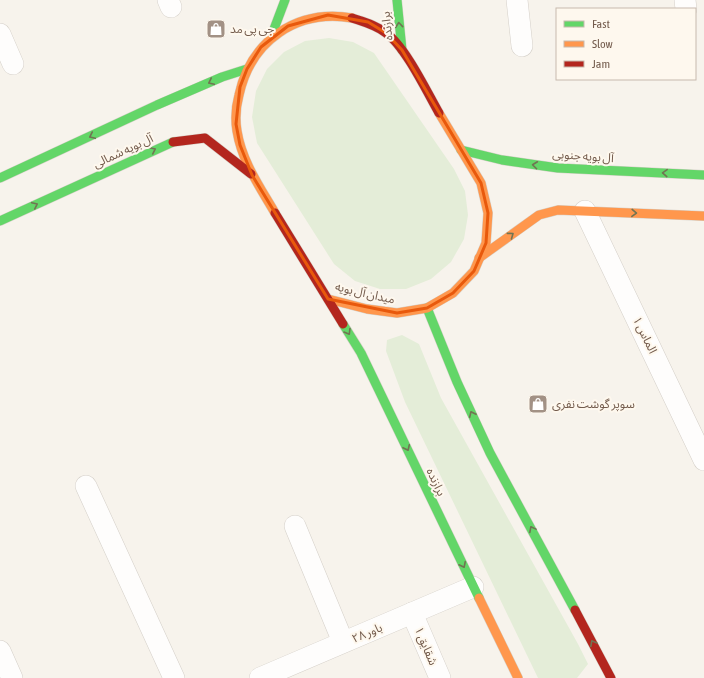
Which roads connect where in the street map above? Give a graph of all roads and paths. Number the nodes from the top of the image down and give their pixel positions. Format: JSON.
{"nodes":[{"id":1,"x":285,"y":0,"type":"edge"},
{"id":2,"x":397,"y":0,"type":"edge"},
{"id":3,"x":517,"y":0,"type":"edge"},
{"id":4,"x":0,"y":34,"type":"edge"},
{"id":5,"x":271,"y":37,"type":"junction"},
{"id":6,"x":522,"y":46,"type":"dead end"},
{"id":7,"x":402,"y":50,"type":"junction"},
{"id":8,"x":13,"y":64,"type":"dead end"},
{"id":9,"x":247,"y":69,"type":"junction"},
{"id":10,"x":462,"y":150,"type":"junction"},
{"id":11,"x":252,"y":175,"type":"junction"},
{"id":12,"x":704,"y":175,"type":"edge"},
{"id":13,"x":0,"y":178,"type":"edge"},
{"id":14,"x":585,"y":211,"type":"junction"},
{"id":15,"x":704,"y":216,"type":"edge"},
{"id":16,"x":0,"y":221,"type":"edge"},
{"id":17,"x":479,"y":258,"type":"junction"},
{"id":18,"x":328,"y":299,"type":"junction"},
{"id":19,"x":427,"y":308,"type":"junction"},
{"id":20,"x":704,"y":460,"type":"edge"},
{"id":21,"x":86,"y":486,"type":"dead end"},
{"id":22,"x":295,"y":526,"type":"dead end"},
{"id":23,"x":474,"y":587,"type":"junction"},
{"id":24,"x":412,"y":613,"type":"junction"},
{"id":25,"x":343,"y":642,"type":"junction"},
{"id":26,"x":0,"y":651,"type":"edge"},
{"id":27,"x":12,"y":678,"type":"edge"},
{"id":28,"x":174,"y":678,"type":"edge"},
{"id":29,"x":260,"y":678,"type":"edge"},
{"id":30,"x":440,"y":678,"type":"edge"},
{"id":31,"x":518,"y":678,"type":"edge"},
{"id":32,"x":611,"y":678,"type":"edge"}],
"edges":[{"from":1,"to":5,"type":"main road"},
{"from":7,"to":2,"type":"main road","name":"برازنده","one_way":true},
{"from":3,"to":6,"type":"street"},
{"from":4,"to":8,"type":"street"},
{"from":5,"to":7,"type":"main road","name":"میدان آل بویه"},
{"from":5,"to":9,"type":"main road","name":"میدان آل بویه"},
{"from":7,"to":10,"type":"main road","name":"میدان آل بویه"},
{"from":9,"to":11,"type":"main road","name":"میدان آل بویه"},
{"from":9,"to":13,"type":"main road","one_way":true},
{"from":12,"to":10,"type":"main road","name":"آل بویه جنوبی","one_way":true},
{"from":10,"to":17,"type":"main road","name":"میدان آل بویه"},
{"from":16,"to":11,"type":"main road","name":"آل بویه شمالی","one_way":true},
{"from":11,"to":18,"type":"main road","name":"میدان آل بویه"},
{"from":14,"to":15,"type":"main road","one_way":true},
{"from":17,"to":14,"type":"main road","one_way":true},
{"from":14,"to":20,"type":"street","name":"الماس ۱"},
{"from":17,"to":19,"type":"main road","name":"میدان آل بویه"},
{"from":18,"to":19,"type":"main road","name":"میدان آل بویه"},
{"from":18,"to":23,"type":"main road","name":"برازنده","one_way":true},
{"from":32,"to":19,"type":"main road","one_way":true},
{"from":21,"to":28,"type":"street"},
{"from":22,"to":25,"type":"street"},
{"from":23,"to":24,"type":"street","name":"باور ۲۸"},
{"from":23,"to":31,"type":"main road","name":"برازنده"},
{"from":24,"to":25,"type":"street","name":"باور ۲۸"},
{"from":24,"to":30,"type":"street","name":"شقایق ۱"},
{"from":25,"to":29,"type":"street","name":"باور ۲۸"},
{"from":26,"to":27,"type":"street"}]}
